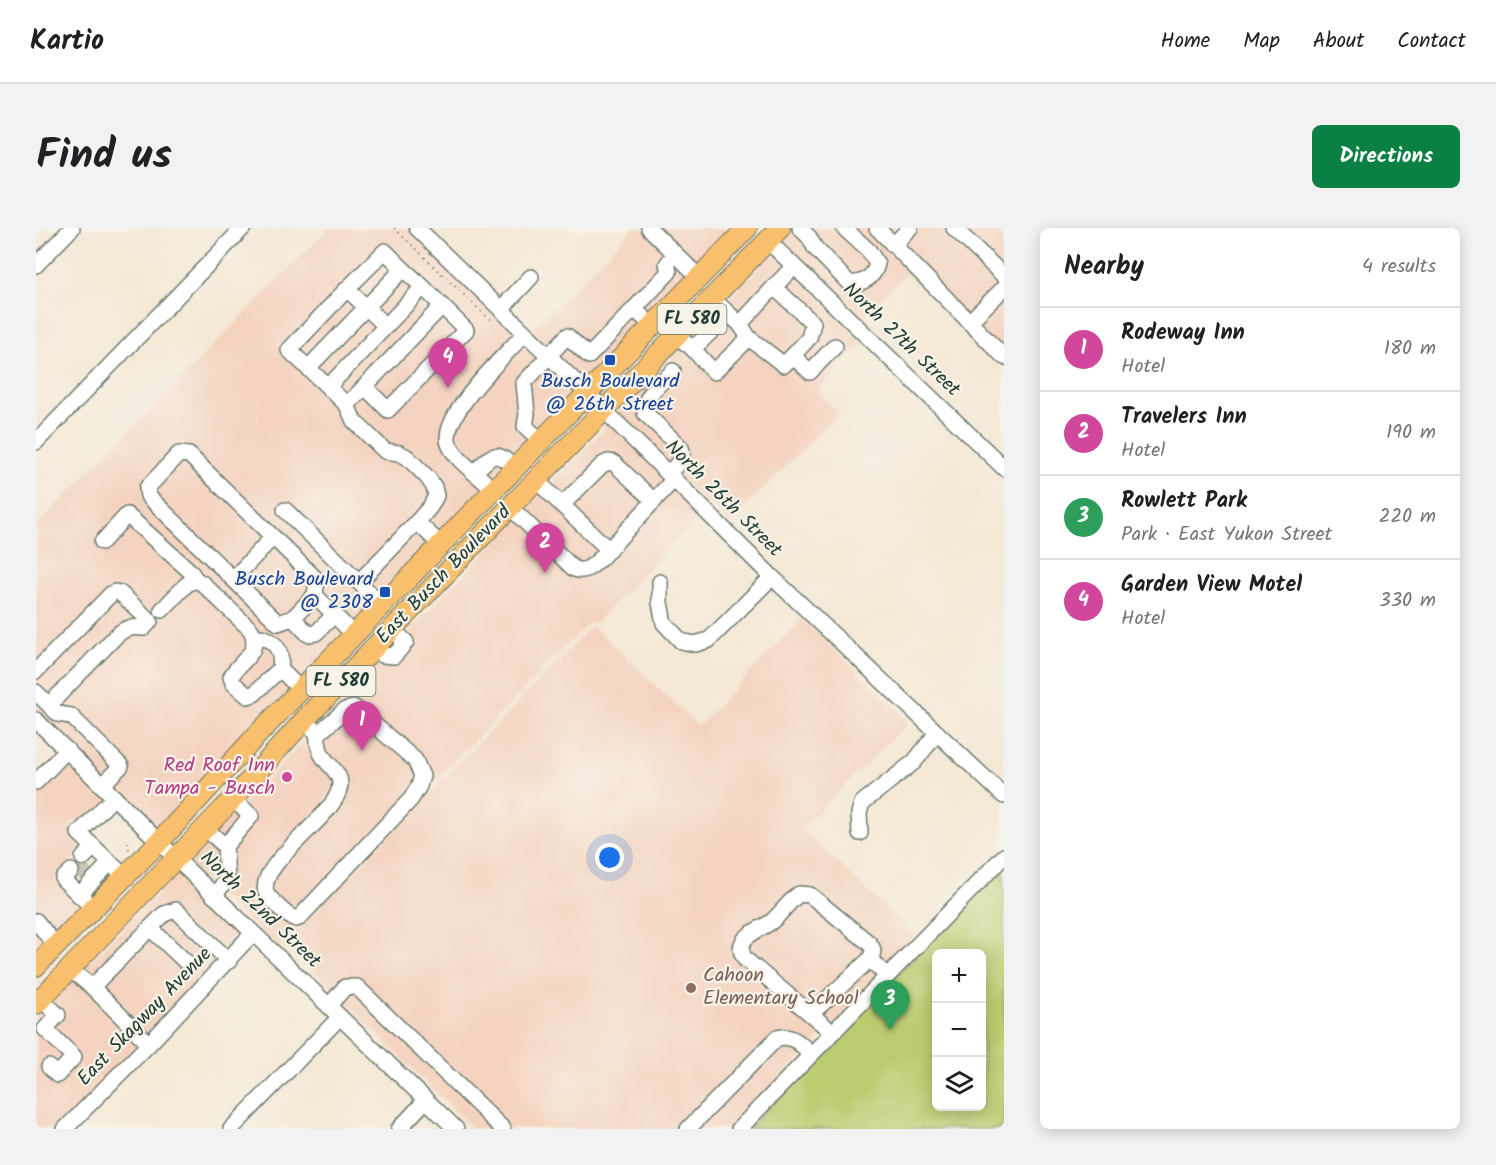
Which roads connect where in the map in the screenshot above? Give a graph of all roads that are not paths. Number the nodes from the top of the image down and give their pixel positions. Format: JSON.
{"nodes":[{"id":1,"x":72,"y":228,"type":"edge"},
{"id":2,"x":243,"y":228,"type":"edge"},
{"id":3,"x":417,"y":228,"type":"edge"},
{"id":4,"x":649,"y":228,"type":"edge"},
{"id":5,"x":747,"y":228,"type":"edge"},
{"id":6,"x":800,"y":228,"type":"edge"},
{"id":7,"x":844,"y":228,"type":"edge"},
{"id":8,"x":877,"y":228,"type":"edge"},
{"id":9,"x":910,"y":228,"type":"edge"},
{"id":10,"x":954,"y":228,"type":"edge"},
{"id":11,"x":771,"y":232,"type":"edge"},
{"id":12,"x":893,"y":245,"type":"junction"},
{"id":13,"x":675,"y":254,"type":"junction"},
{"id":14,"x":36,"y":265,"type":"edge"},
{"id":15,"x":794,"y":266,"type":"junction"},
{"id":16,"x":403,"y":269,"type":"junction"},
{"id":17,"x":1004,"y":276,"type":"edge"},
{"id":18,"x":531,"y":277,"type":"dead end"},
{"id":19,"x":700,"y":278,"type":"junction"},
{"id":20,"x":845,"y":278,"type":"junction"},
{"id":21,"x":660,"y":282,"type":"junction"},
{"id":22,"x":423,"y":287,"type":"junction"},
{"id":23,"x":774,"y":287,"type":"junction"},
{"id":24,"x":1004,"y":288,"type":"edge"},
{"id":25,"x":347,"y":290,"type":"junction"},
{"id":26,"x":826,"y":297,"type":"junction"},
{"id":27,"x":712,"y":298,"type":"junction"},
{"id":28,"x":679,"y":299,"type":"junction"},
{"id":29,"x":442,"y":306,"type":"junction"},
{"id":30,"x":366,"y":308,"type":"junction"},
{"id":31,"x":634,"y":309,"type":"junction"},
{"id":32,"x":499,"y":314,"type":"junction"},
{"id":33,"x":734,"y":319,"type":"junction"},
{"id":34,"x":969,"y":322,"type":"junction"},
{"id":35,"x":386,"y":326,"type":"junction"},
{"id":36,"x":653,"y":326,"type":"junction"},
{"id":37,"x":525,"y":333,"type":"junction"},
{"id":38,"x":611,"y":333,"type":"junction"},
{"id":39,"x":749,"y":339,"type":"junction"},
{"id":40,"x":684,"y":341,"type":"junction"},
{"id":41,"x":835,"y":346,"type":"dead end"},
{"id":42,"x":629,"y":350,"type":"junction"},
{"id":43,"x":548,"y":355,"type":"junction"},
{"id":44,"x":793,"y":356,"type":"junction"},
{"id":45,"x":1004,"y":357,"type":"edge"},
{"id":46,"x":649,"y":364,"type":"junction"},
{"id":47,"x":308,"y":368,"type":"junction"},
{"id":48,"x":328,"y":387,"type":"junction"},
{"id":49,"x":364,"y":387,"type":"junction"},
{"id":50,"x":587,"y":393,"type":"junction"},
{"id":51,"x":347,"y":405,"type":"junction"},
{"id":52,"x":604,"y":410,"type":"junction"},
{"id":53,"x":541,"y":441,"type":"junction"},
{"id":54,"x":36,"y":442,"type":"edge"},
{"id":55,"x":515,"y":468,"type":"junction"},
{"id":56,"x":1004,"y":468,"type":"edge"},
{"id":57,"x":475,"y":472,"type":"junction"},
{"id":58,"x":671,"y":476,"type":"junction"},
{"id":59,"x":536,"y":480,"type":"junction"},
{"id":60,"x":494,"y":490,"type":"junction"},
{"id":61,"x":654,"y":501,"type":"junction"},
{"id":62,"x":562,"y":505,"type":"junction"},
{"id":63,"x":510,"y":507,"type":"junction"},
{"id":64,"x":285,"y":510,"type":"dead end"},
{"id":65,"x":417,"y":522,"type":"junction"},
{"id":66,"x":273,"y":537,"type":"junction"},
{"id":67,"x":102,"y":542,"type":"dead end"},
{"id":68,"x":438,"y":548,"type":"junction"},
{"id":69,"x":609,"y":550,"type":"junction"},
{"id":70,"x":772,"y":577,"type":"junction"},
{"id":71,"x":233,"y":579,"type":"junction"},
{"id":72,"x":196,"y":580,"type":"junction"},
{"id":73,"x":359,"y":582,"type":"junction"},
{"id":74,"x":660,"y":582,"type":"dead end"},
{"id":75,"x":315,"y":595,"type":"junction"},
{"id":76,"x":382,"y":606,"type":"junction"},
{"id":77,"x":162,"y":610,"type":"dead end"},
{"id":78,"x":334,"y":615,"type":"junction"},
{"id":79,"x":292,"y":618,"type":"junction"},
{"id":80,"x":354,"y":635,"type":"junction"},
{"id":81,"x":254,"y":636,"type":"junction"},
{"id":82,"x":359,"y":663,"type":"junction"},
{"id":83,"x":280,"y":669,"type":"junction"},
{"id":84,"x":36,"y":670,"type":"edge"},
{"id":85,"x":301,"y":690,"type":"junction"},
{"id":86,"x":36,"y":692,"type":"edge"},
{"id":87,"x":49,"y":705,"type":"junction"},
{"id":88,"x":36,"y":720,"type":"edge"},
{"id":89,"x":310,"y":726,"type":"junction"},
{"id":90,"x":937,"y":733,"type":"junction"},
{"id":91,"x":67,"y":750,"type":"junction"},
{"id":92,"x":36,"y":782,"type":"edge"},
{"id":93,"x":102,"y":785,"type":"junction"},
{"id":94,"x":1004,"y":796,"type":"edge"},
{"id":95,"x":114,"y":797,"type":"junction"},
{"id":96,"x":233,"y":799,"type":"junction"},
{"id":97,"x":205,"y":828,"type":"junction"},
{"id":98,"x":860,"y":833,"type":"dead end"},
{"id":99,"x":159,"y":842,"type":"junction"},
{"id":100,"x":225,"y":846,"type":"junction"},
{"id":101,"x":1004,"y":856,"type":"edge"},
{"id":102,"x":96,"y":857,"type":"junction"},
{"id":103,"x":175,"y":858,"type":"junction"},
{"id":104,"x":125,"y":877,"type":"junction"},
{"id":105,"x":214,"y":896,"type":"junction"},
{"id":106,"x":94,"y":909,"type":"junction"},
{"id":107,"x":150,"y":928,"type":"junction"},
{"id":108,"x":39,"y":930,"type":"edge"},
{"id":109,"x":253,"y":933,"type":"junction"},
{"id":110,"x":57,"y":947,"type":"junction"},
{"id":111,"x":870,"y":959,"type":"junction"},
{"id":112,"x":229,"y":961,"type":"junction"},
{"id":113,"x":187,"y":963,"type":"dead end"},
{"id":114,"x":36,"y":966,"type":"edge"},
{"id":115,"x":70,"y":969,"type":"junction"},
{"id":116,"x":888,"y":976,"type":"junction"},
{"id":117,"x":92,"y":987,"type":"junction"},
{"id":118,"x":38,"y":1001,"type":"edge"},
{"id":119,"x":334,"y":1011,"type":"junction"},
{"id":120,"x":812,"y":1013,"type":"junction"},
{"id":121,"x":832,"y":1032,"type":"junction"},
{"id":122,"x":149,"y":1044,"type":"junction"},
{"id":123,"x":811,"y":1054,"type":"junction"},
{"id":124,"x":49,"y":1067,"type":"dead end"},
{"id":125,"x":426,"y":1100,"type":"junction"},
{"id":126,"x":65,"y":1129,"type":"edge"},
{"id":127,"x":231,"y":1129,"type":"edge"},
{"id":128,"x":399,"y":1129,"type":"edge"},
{"id":129,"x":456,"y":1129,"type":"edge"},
{"id":130,"x":503,"y":1129,"type":"edge"},
{"id":131,"x":688,"y":1129,"type":"edge"},
{"id":132,"x":739,"y":1129,"type":"edge"}],
"edges":[{"from":1,"to":14,"type":"street"},
{"from":2,"to":54,"type":"street"},
{"from":3,"to":32,"type":"street","name":"North 26th Street"},
{"from":4,"to":13,"type":"street"},
{"from":5,"to":19,"type":"main road","name":"East Busch Boulevard","number":"FL 580"},
{"from":6,"to":20,"type":"street"},
{"from":7,"to":20,"type":"street"},
{"from":8,"to":12,"type":"street"},
{"from":9,"to":12,"type":"street"},
{"from":10,"to":17,"type":"street"},
{"from":11,"to":15,"type":"street","name":"North 27th Street"},
{"from":11,"to":27,"type":"main road","name":"East Busch Boulevard","number":"FL 580"},
{"from":12,"to":34,"type":"street"},
{"from":13,"to":19,"type":"street"},
{"from":13,"to":21,"type":"street"},
{"from":15,"to":23,"type":"street"},
{"from":15,"to":26,"type":"street","name":"North 27th Street"},
{"from":16,"to":22,"type":"street"},
{"from":16,"to":25,"type":"street"},
{"from":16,"to":30,"type":"street"},
{"from":18,"to":32,"type":"street"},
{"from":19,"to":28,"type":"main road","name":"East Busch Boulevard","number":"FL 580"},
{"from":20,"to":26,"type":"street"},
{"from":21,"to":28,"type":"street"},
{"from":21,"to":31,"type":"street"},
{"from":22,"to":29,"type":"street"},
{"from":22,"to":35,"type":"street"},
{"from":23,"to":33,"type":"street"},
{"from":23,"to":44,"type":"street"},
{"from":24,"to":34,"type":"street"},
{"from":25,"to":30,"type":"street"},
{"from":25,"to":47,"type":"street"},
{"from":26,"to":56,"type":"street","name":"North 27th Street"},
{"from":27,"to":33,"type":"street"},
{"from":27,"to":40,"type":"main road","name":"East Busch Boulevard","number":"FL 580"},
{"from":28,"to":36,"type":"main road","name":"East Busch Boulevard","number":"FL 580"},
{"from":29,"to":49,"type":"street"},
{"from":29,"to":49,"type":"street"},
{"from":30,"to":35,"type":"street"},
{"from":30,"to":47,"type":"street"},
{"from":31,"to":36,"type":"street"},
{"from":31,"to":38,"type":"street"},
{"from":32,"to":37,"type":"street","name":"North 26th Street"},
{"from":33,"to":39,"type":"street"},
{"from":33,"to":40,"type":"street"},
{"from":34,"to":45,"type":"street"},
{"from":35,"to":48,"type":"street"},
{"from":36,"to":42,"type":"main road","name":"East Busch Boulevard","number":"FL 580"},
{"from":37,"to":43,"type":"street","name":"North 26th Street"},
{"from":37,"to":57,"type":"street"},
{"from":38,"to":42,"type":"street"},
{"from":38,"to":43,"type":"street"},
{"from":39,"to":40,"type":"street"},
{"from":39,"to":44,"type":"street"},
{"from":40,"to":46,"type":"main road","name":"East Busch Boulevard","number":"FL 580"},
{"from":41,"to":44,"type":"street"},
{"from":42,"to":50,"type":"main road","name":"East Busch Boulevard","number":"FL 580"},
{"from":43,"to":50,"type":"street","name":"North 26th Street"},
{"from":43,"to":53,"type":"street"},
{"from":46,"to":52,"type":"main road","name":"East Busch Boulevard","number":"FL 580"},
{"from":46,"to":58,"type":"street"},
{"from":47,"to":48,"type":"street"},
{"from":48,"to":51,"type":"street"},
{"from":49,"to":51,"type":"street"},
{"from":50,"to":52,"type":"street","name":"North 26th Street"},
{"from":50,"to":53,"type":"main road","name":"East Busch Boulevard","number":"FL 580"},
{"from":51,"to":65,"type":"street"},
{"from":52,"to":58,"type":"street","name":"North 26th Street"},
{"from":52,"to":59,"type":"main road","name":"East Busch Boulevard","number":"FL 580"},
{"from":53,"to":55,"type":"main road","name":"East Busch Boulevard","number":"FL 580"},
{"from":55,"to":57,"type":"street"},
{"from":55,"to":60,"type":"main road","name":"East Busch Boulevard","number":"FL 580"},
{"from":57,"to":60,"type":"street"},
{"from":58,"to":61,"type":"street"},
{"from":58,"to":70,"type":"street","name":"North 26th Street"},
{"from":59,"to":62,"type":"street"},
{"from":59,"to":63,"type":"main road","name":"East Busch Boulevard","number":"FL 580"},
{"from":60,"to":68,"type":"main road","name":"East Busch Boulevard","number":"FL 580"},
{"from":61,"to":62,"type":"street"},
{"from":61,"to":69,"type":"street"},
{"from":62,"to":69,"type":"street"},
{"from":63,"to":69,"type":"street"},
{"from":63,"to":82,"type":"main road","name":"East Busch Boulevard","number":"FL 580"},
{"from":64,"to":73,"type":"street"},
{"from":65,"to":68,"type":"street"},
{"from":65,"to":73,"type":"street"},
{"from":66,"to":71,"type":"street"},
{"from":66,"to":71,"type":"street"},
{"from":66,"to":75,"type":"street"},
{"from":67,"to":72,"type":"street"},
{"from":68,"to":76,"type":"main road","name":"East Busch Boulevard","number":"FL 580"},
{"from":68,"to":82,"type":"main road"},
{"from":70,"to":74,"type":"street"},
{"from":70,"to":90,"type":"street","name":"North 26th Street"},
{"from":71,"to":79,"type":"street"},
{"from":72,"to":77,"type":"street"},
{"from":72,"to":81,"type":"street"},
{"from":73,"to":76,"type":"street"},
{"from":75,"to":78,"type":"street"},
{"from":75,"to":79,"type":"street"},
{"from":76,"to":80,"type":"main road","name":"East Busch Boulevard","number":"FL 580"},
{"from":78,"to":79,"type":"street"},
{"from":78,"to":80,"type":"street"},
{"from":80,"to":85,"type":"main road","name":"East Busch Boulevard","number":"FL 580"},
{"from":81,"to":83,"type":"street"},
{"from":81,"to":83,"type":"street"},
{"from":82,"to":89,"type":"main road","name":"East Busch Boulevard","number":"FL 580"},
{"from":83,"to":85,"type":"street"},
{"from":84,"to":87,"type":"street"},
{"from":85,"to":99,"type":"main road","name":"East Busch Boulevard","number":"FL 580"},
{"from":86,"to":87,"type":"street"},
{"from":87,"to":93,"type":"street"},
{"from":88,"to":91,"type":"street","name":"North 22nd Street"},
{"from":89,"to":89,"type":"street"},
{"from":89,"to":96,"type":"main road","name":"East Busch Boulevard","number":"FL 580"},
{"from":90,"to":94,"type":"street","name":"North 26th Street"},
{"from":90,"to":98,"type":"street"},
{"from":91,"to":92,"type":"street"},
{"from":91,"to":93,"type":"street","name":"North 22nd Street"},
{"from":93,"to":95,"type":"street","name":"North 22nd Street"},
{"from":95,"to":99,"type":"street","name":"North 22nd Street"},
{"from":95,"to":102,"type":"street"},
{"from":96,"to":97,"type":"main road","name":"East Busch Boulevard","number":"FL 580"},
{"from":96,"to":100,"type":"street"},
{"from":97,"to":100,"type":"street"},
{"from":97,"to":103,"type":"main road","name":"East Busch Boulevard","number":"FL 580"},
{"from":99,"to":103,"type":"street","name":"North 22nd Street"},
{"from":99,"to":104,"type":"main road","name":"East Busch Boulevard","number":"FL 580"},
{"from":100,"to":105,"type":"street"},
{"from":101,"to":116,"type":"street"},
{"from":102,"to":104,"type":"street"},
{"from":102,"to":106,"type":"street"},
{"from":103,"to":105,"type":"street","name":"North 22nd Street"},
{"from":103,"to":115,"type":"main road","name":"East Busch Boulevard","number":"FL 580"},
{"from":104,"to":106,"type":"main road","name":"East Busch Boulevard","number":"FL 580"},
{"from":105,"to":109,"type":"street","name":"North 22nd Street"},
{"from":106,"to":110,"type":"main road","name":"East Busch Boulevard","number":"FL 580"},
{"from":107,"to":112,"type":"street"},
{"from":107,"to":113,"type":"street"},
{"from":107,"to":117,"type":"street"},
{"from":108,"to":110,"type":"street"},
{"from":109,"to":112,"type":"street","name":"East Skagway Avenue"},
{"from":109,"to":119,"type":"street","name":"North 22nd Street"},
{"from":110,"to":114,"type":"main road","name":"East Busch Boulevard","number":"FL 580"},
{"from":111,"to":116,"type":"street"},
{"from":111,"to":120,"type":"street"},
{"from":111,"to":120,"type":"street"},
{"from":112,"to":122,"type":"street","name":"East Skagway Avenue"},
{"from":115,"to":117,"type":"street"},
{"from":115,"to":118,"type":"main road","name":"East Busch Boulevard","number":"FL 580"},
{"from":116,"to":121,"type":"street"},
{"from":117,"to":122,"type":"street"},
{"from":118,"to":124,"type":"street"},
{"from":119,"to":125,"type":"street","name":"North 22nd Street"},
{"from":119,"to":127,"type":"street"},
{"from":119,"to":130,"type":"street"},
{"from":120,"to":121,"type":"street"},
{"from":121,"to":123,"type":"street"},
{"from":122,"to":126,"type":"street","name":"East Skagway Avenue"},
{"from":123,"to":131,"type":"street"},
{"from":123,"to":132,"type":"street"},
{"from":125,"to":128,"type":"street"},
{"from":125,"to":129,"type":"street","name":"North 22nd Street"}]}
